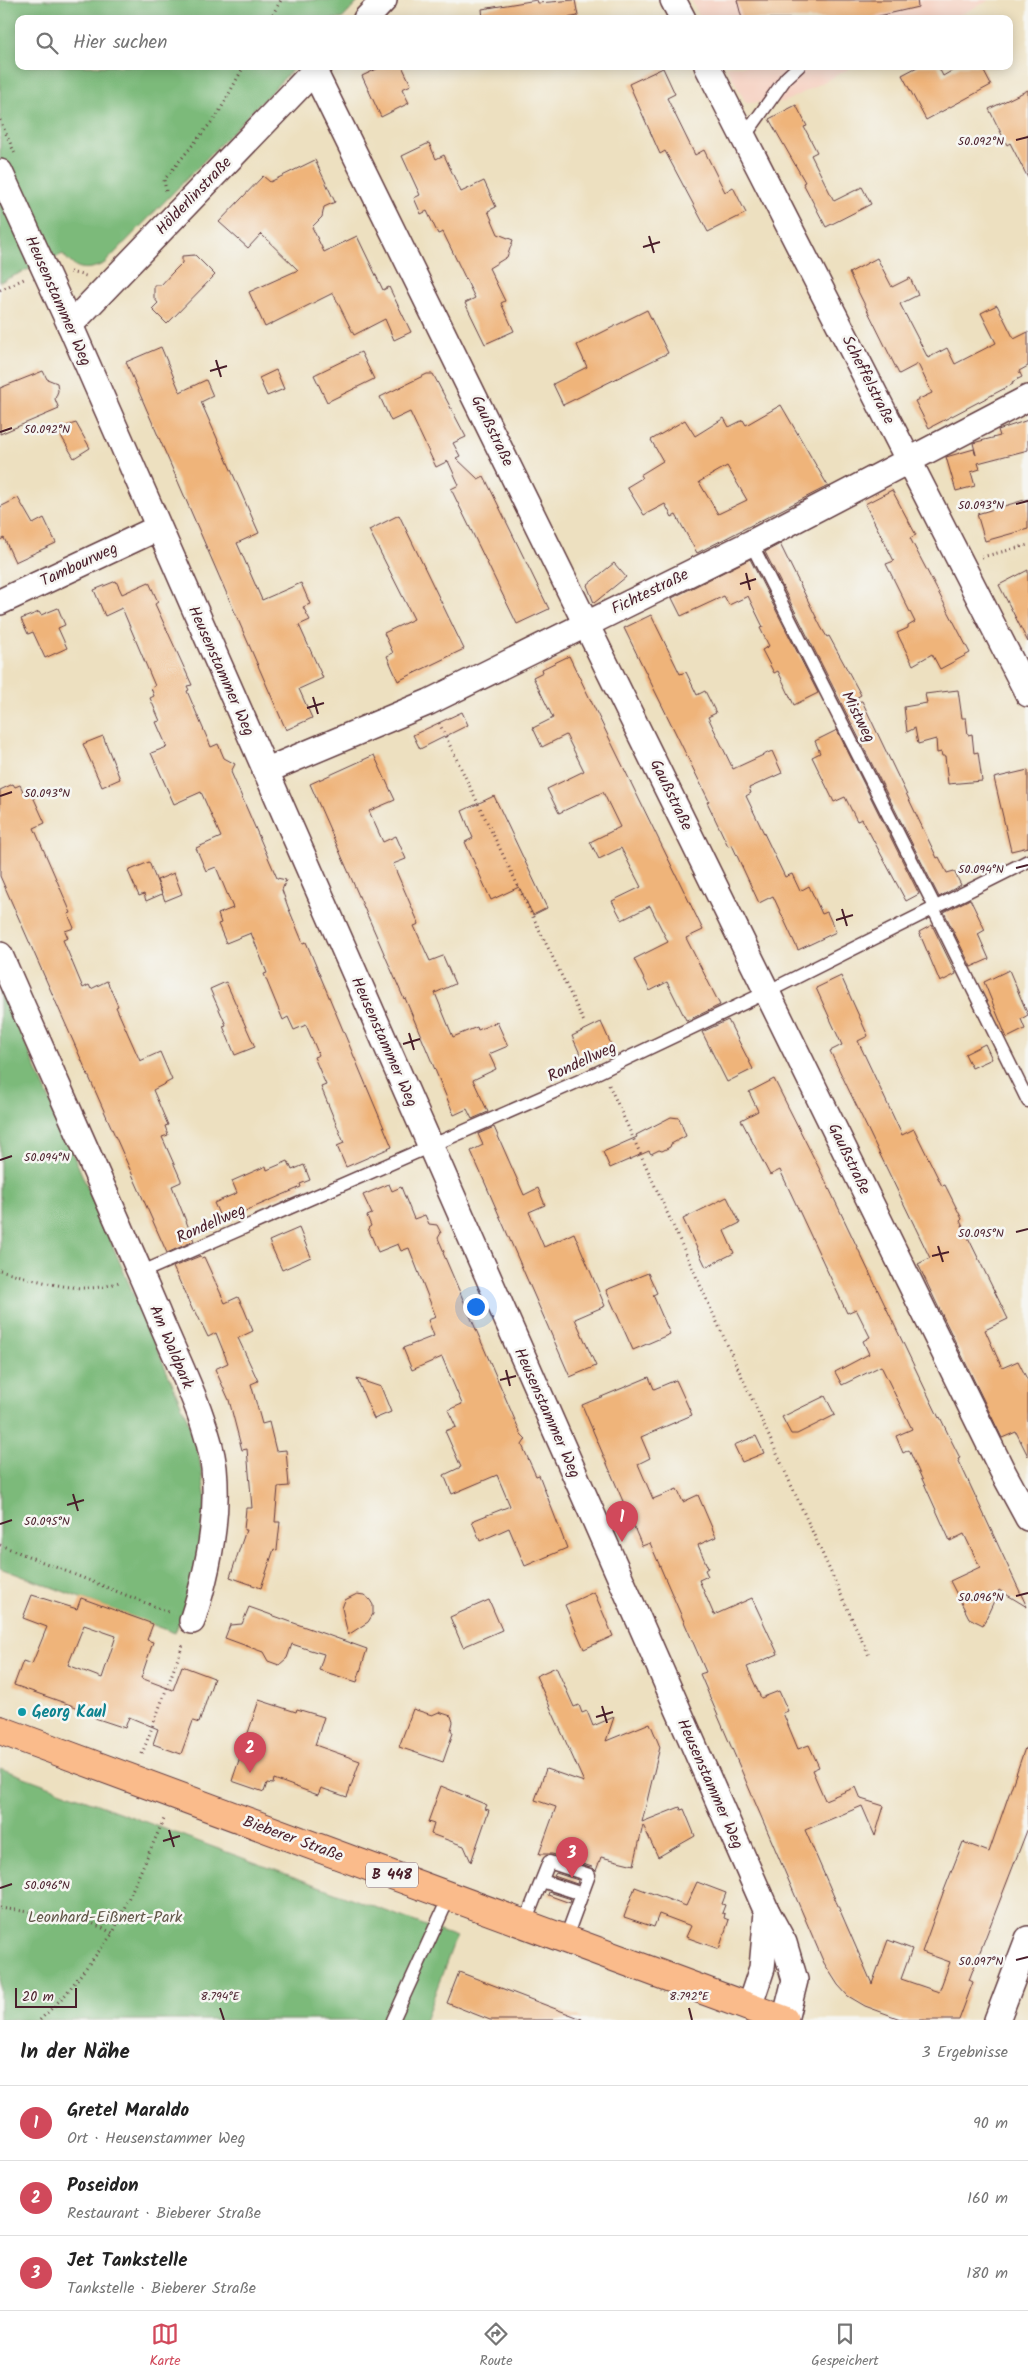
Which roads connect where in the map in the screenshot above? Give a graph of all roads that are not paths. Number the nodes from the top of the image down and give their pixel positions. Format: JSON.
{"nodes":[{"id":1,"x":384,"y":0,"type":"edge"},
{"id":2,"x":674,"y":0,"type":"edge"},
{"id":3,"x":370,"y":15,"type":"edge"},
{"id":4,"x":681,"y":15,"type":"edge"},
{"id":5,"x":316,"y":70,"type":"edge"},
{"id":6,"x":317,"y":70,"type":"edge"},
{"id":7,"x":709,"y":70,"type":"edge"},
{"id":8,"x":795,"y":70,"type":"edge"},
{"id":9,"x":744,"y":137,"type":"junction"},
{"id":10,"x":0,"y":172,"type":"edge"},
{"id":11,"x":70,"y":325,"type":"junction"},
{"id":12,"x":1028,"y":398,"type":"edge"},
{"id":13,"x":910,"y":461,"type":"junction"},
{"id":14,"x":158,"y":528,"type":"junction"},
{"id":15,"x":751,"y":542,"type":"junction"},
{"id":16,"x":0,"y":602,"type":"edge"},
{"id":17,"x":587,"y":623,"type":"junction"},
{"id":18,"x":1028,"y":694,"type":"edge"},
{"id":19,"x":265,"y":771,"type":"junction"},
{"id":20,"x":1028,"y":860,"type":"edge"},
{"id":21,"x":934,"y":908,"type":"junction"},
{"id":22,"x":0,"y":955,"type":"edge"},
{"id":23,"x":767,"y":992,"type":"junction"},
{"id":24,"x":1028,"y":1102,"type":"edge"},
{"id":25,"x":430,"y":1146,"type":"junction"},
{"id":26,"x":140,"y":1273,"type":"junction"},
{"id":27,"x":1028,"y":1518,"type":"edge"},
{"id":28,"x":192,"y":1621,"type":"road end"},
{"id":29,"x":0,"y":1730,"type":"edge"},
{"id":30,"x":542,"y":1881,"type":"junction"},
{"id":31,"x":582,"y":1894,"type":"junction"},
{"id":32,"x":449,"y":1897,"type":"junction"},
{"id":33,"x":767,"y":1912,"type":"junction"},
{"id":34,"x":524,"y":1924,"type":"junction"},
{"id":35,"x":1028,"y":1939,"type":"edge"},
{"id":36,"x":565,"y":1940,"type":"junction"},
{"id":37,"x":749,"y":2007,"type":"junction"},
{"id":38,"x":394,"y":2020,"type":"edge"},
{"id":39,"x":784,"y":2020,"type":"edge"},
{"id":40,"x":997,"y":2020,"type":"edge"}],
"edges":[{"from":1,"to":3,"type":"street"},
{"from":2,"to":4,"type":"street"},
{"from":5,"to":11,"type":"street","name":"Hölderlinstraße"},
{"from":6,"to":17,"type":"street","name":"Gaußstraße"},
{"from":7,"to":9,"type":"street","name":"Scheffelstraße"},
{"from":8,"to":9,"type":"lane"},
{"from":9,"to":13,"type":"street","name":"Scheffelstraße"},
{"from":10,"to":11,"type":"street","name":"Heusenstammer Weg"},
{"from":11,"to":14,"type":"street","name":"Heusenstammer Weg"},
{"from":12,"to":13,"type":"street","name":"Fichtestraße"},
{"from":13,"to":15,"type":"street","name":"Fichtestraße"},
{"from":13,"to":18,"type":"street","name":"Scheffelstraße"},
{"from":14,"to":16,"type":"street","name":"Tambourweg"},
{"from":14,"to":19,"type":"street","name":"Heusenstammer Weg"},
{"from":15,"to":17,"type":"street","name":"Fichtestraße"},
{"from":15,"to":21,"type":"lane","name":"Mistweg"},
{"from":17,"to":19,"type":"street","name":"Fichtestraße"},
{"from":17,"to":23,"type":"street","name":"Gaußstraße"},
{"from":19,"to":25,"type":"street","name":"Heusenstammer Weg"},
{"from":20,"to":21,"type":"lane","name":"Rondellweg"},
{"from":21,"to":23,"type":"lane","name":"Rondellweg"},
{"from":21,"to":24,"type":"lane","name":"Mistweg"},
{"from":22,"to":26,"type":"street","name":"Am Waldpark"},
{"from":23,"to":25,"type":"lane","name":"Rondellweg"},
{"from":23,"to":27,"type":"street","name":"Gaußstraße"},
{"from":25,"to":26,"type":"lane","name":"Rondellweg"},
{"from":25,"to":33,"type":"street","name":"Heusenstammer Weg"},
{"from":26,"to":28,"type":"street","name":"Am Waldpark"},
{"from":29,"to":32,"type":"main road","name":"Bieberer Straße","number":"B 448"},
{"from":30,"to":31,"type":"lane"},
{"from":30,"to":31,"type":"lane"},
{"from":30,"to":34,"type":"lane"},
{"from":31,"to":36,"type":"lane"},
{"from":32,"to":34,"type":"main road","name":"Bieberer Straße","number":"B 448"},
{"from":32,"to":38,"type":"lane"},
{"from":33,"to":37,"type":"street","name":"Heusenstammer Weg"},
{"from":33,"to":39,"type":"street","name":"Heusenstammer Weg"},
{"from":34,"to":36,"type":"main road","name":"Bieberer Straße","number":"B 448"},
{"from":35,"to":40,"type":"street"},
{"from":36,"to":37,"type":"main road","name":"Bieberer Straße","number":"B 448"},
{"from":37,"to":39,"type":"main road","name":"Bieberer Straße","number":"B 448"}]}
